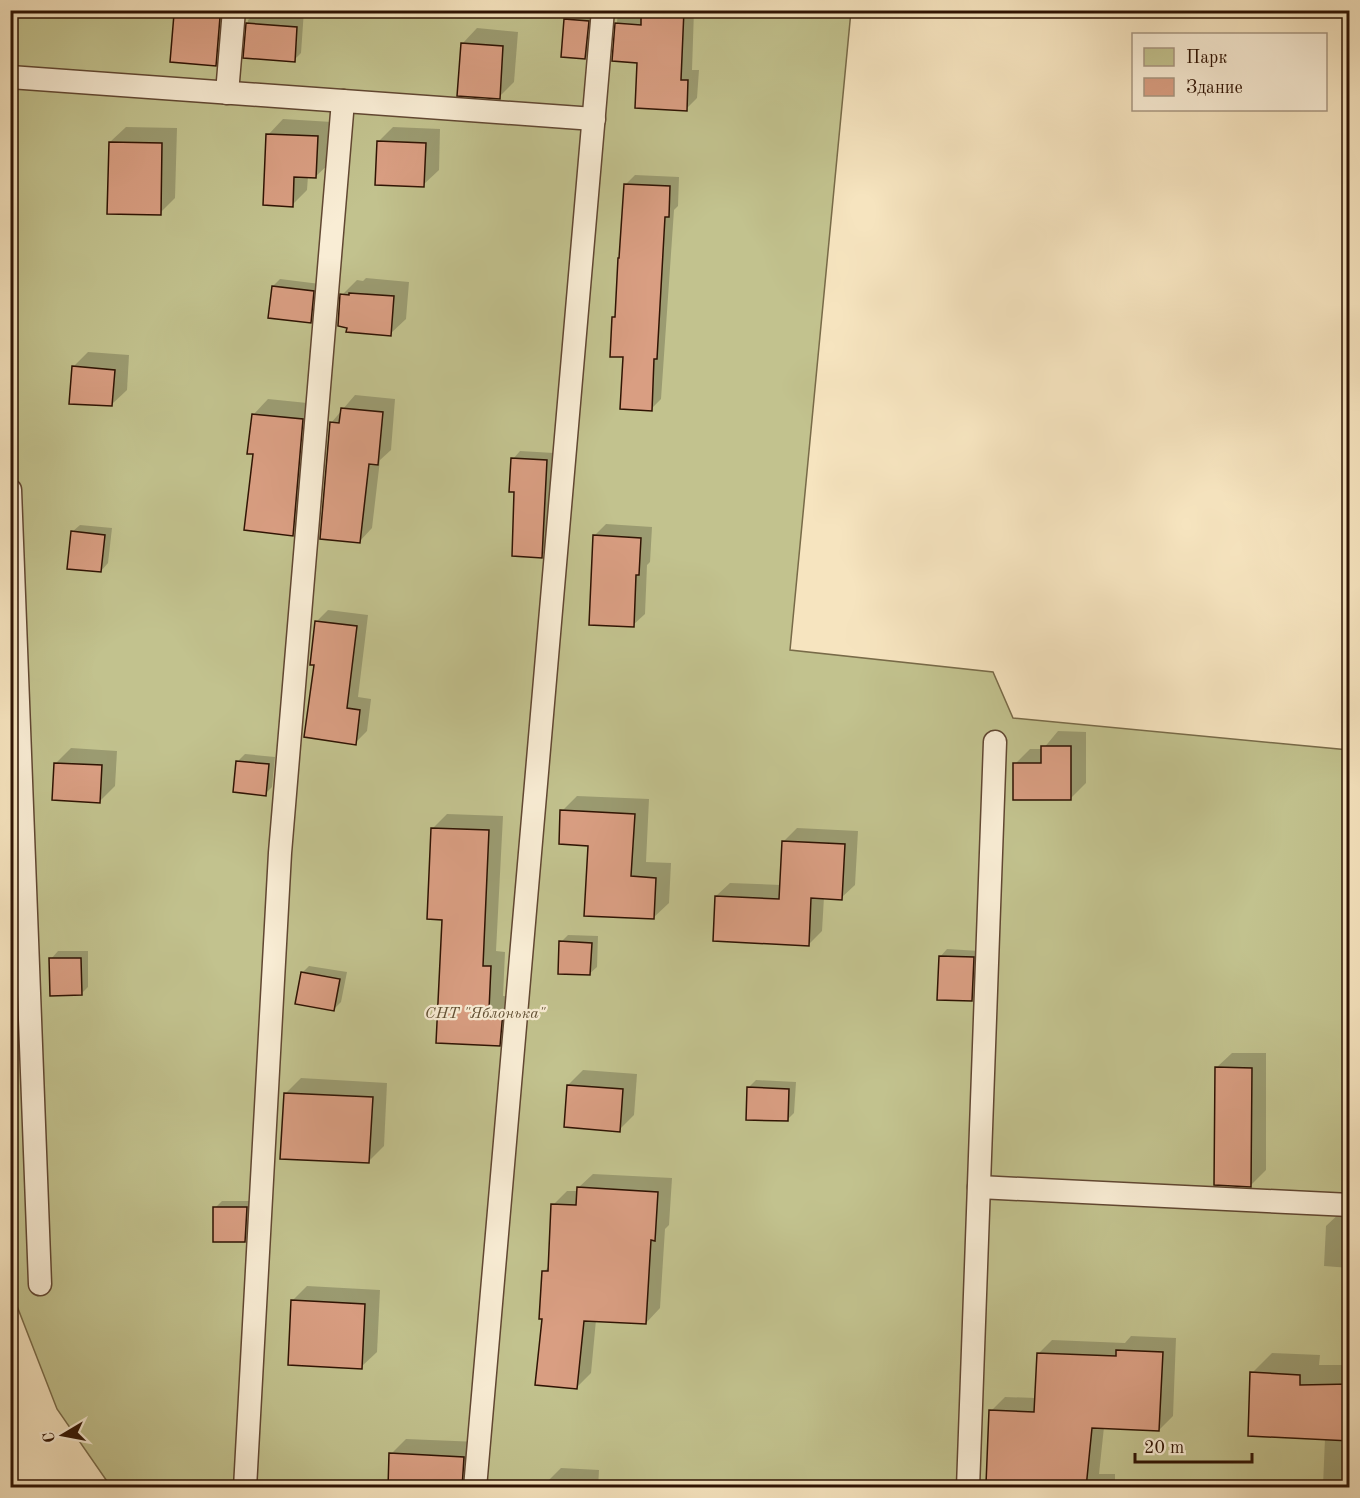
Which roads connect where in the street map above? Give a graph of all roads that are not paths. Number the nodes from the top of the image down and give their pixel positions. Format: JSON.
{"nodes":[{"id":1,"x":234,"y":10,"type":"edge"},
{"id":2,"x":603,"y":10,"type":"edge"},
{"id":3,"x":10,"y":77,"type":"edge"},
{"id":4,"x":227,"y":93,"type":"junction"},
{"id":5,"x":343,"y":101,"type":"junction"},
{"id":6,"x":594,"y":119,"type":"junction"},
{"id":7,"x":10,"y":490,"type":"edge"},
{"id":8,"x":995,"y":742,"type":"dead end"},
{"id":9,"x":979,"y":1186,"type":"junction"},
{"id":10,"x":1350,"y":1205,"type":"edge"},
{"id":11,"x":40,"y":1284,"type":"dead end"},
{"id":12,"x":245,"y":1488,"type":"edge"},
{"id":13,"x":475,"y":1488,"type":"edge"},
{"id":14,"x":968,"y":1488,"type":"edge"}],
"edges":[{"from":1,"to":4,"type":"lane"},
{"from":2,"to":6,"type":"lane"},
{"from":3,"to":4,"type":"lane"},
{"from":4,"to":5,"type":"lane"},
{"from":5,"to":6,"type":"lane"},
{"from":5,"to":12,"type":"lane"},
{"from":6,"to":13,"type":"lane"},
{"from":7,"to":11,"type":"lane"},
{"from":8,"to":9,"type":"lane"},
{"from":9,"to":10,"type":"lane"},
{"from":9,"to":14,"type":"lane"}]}
